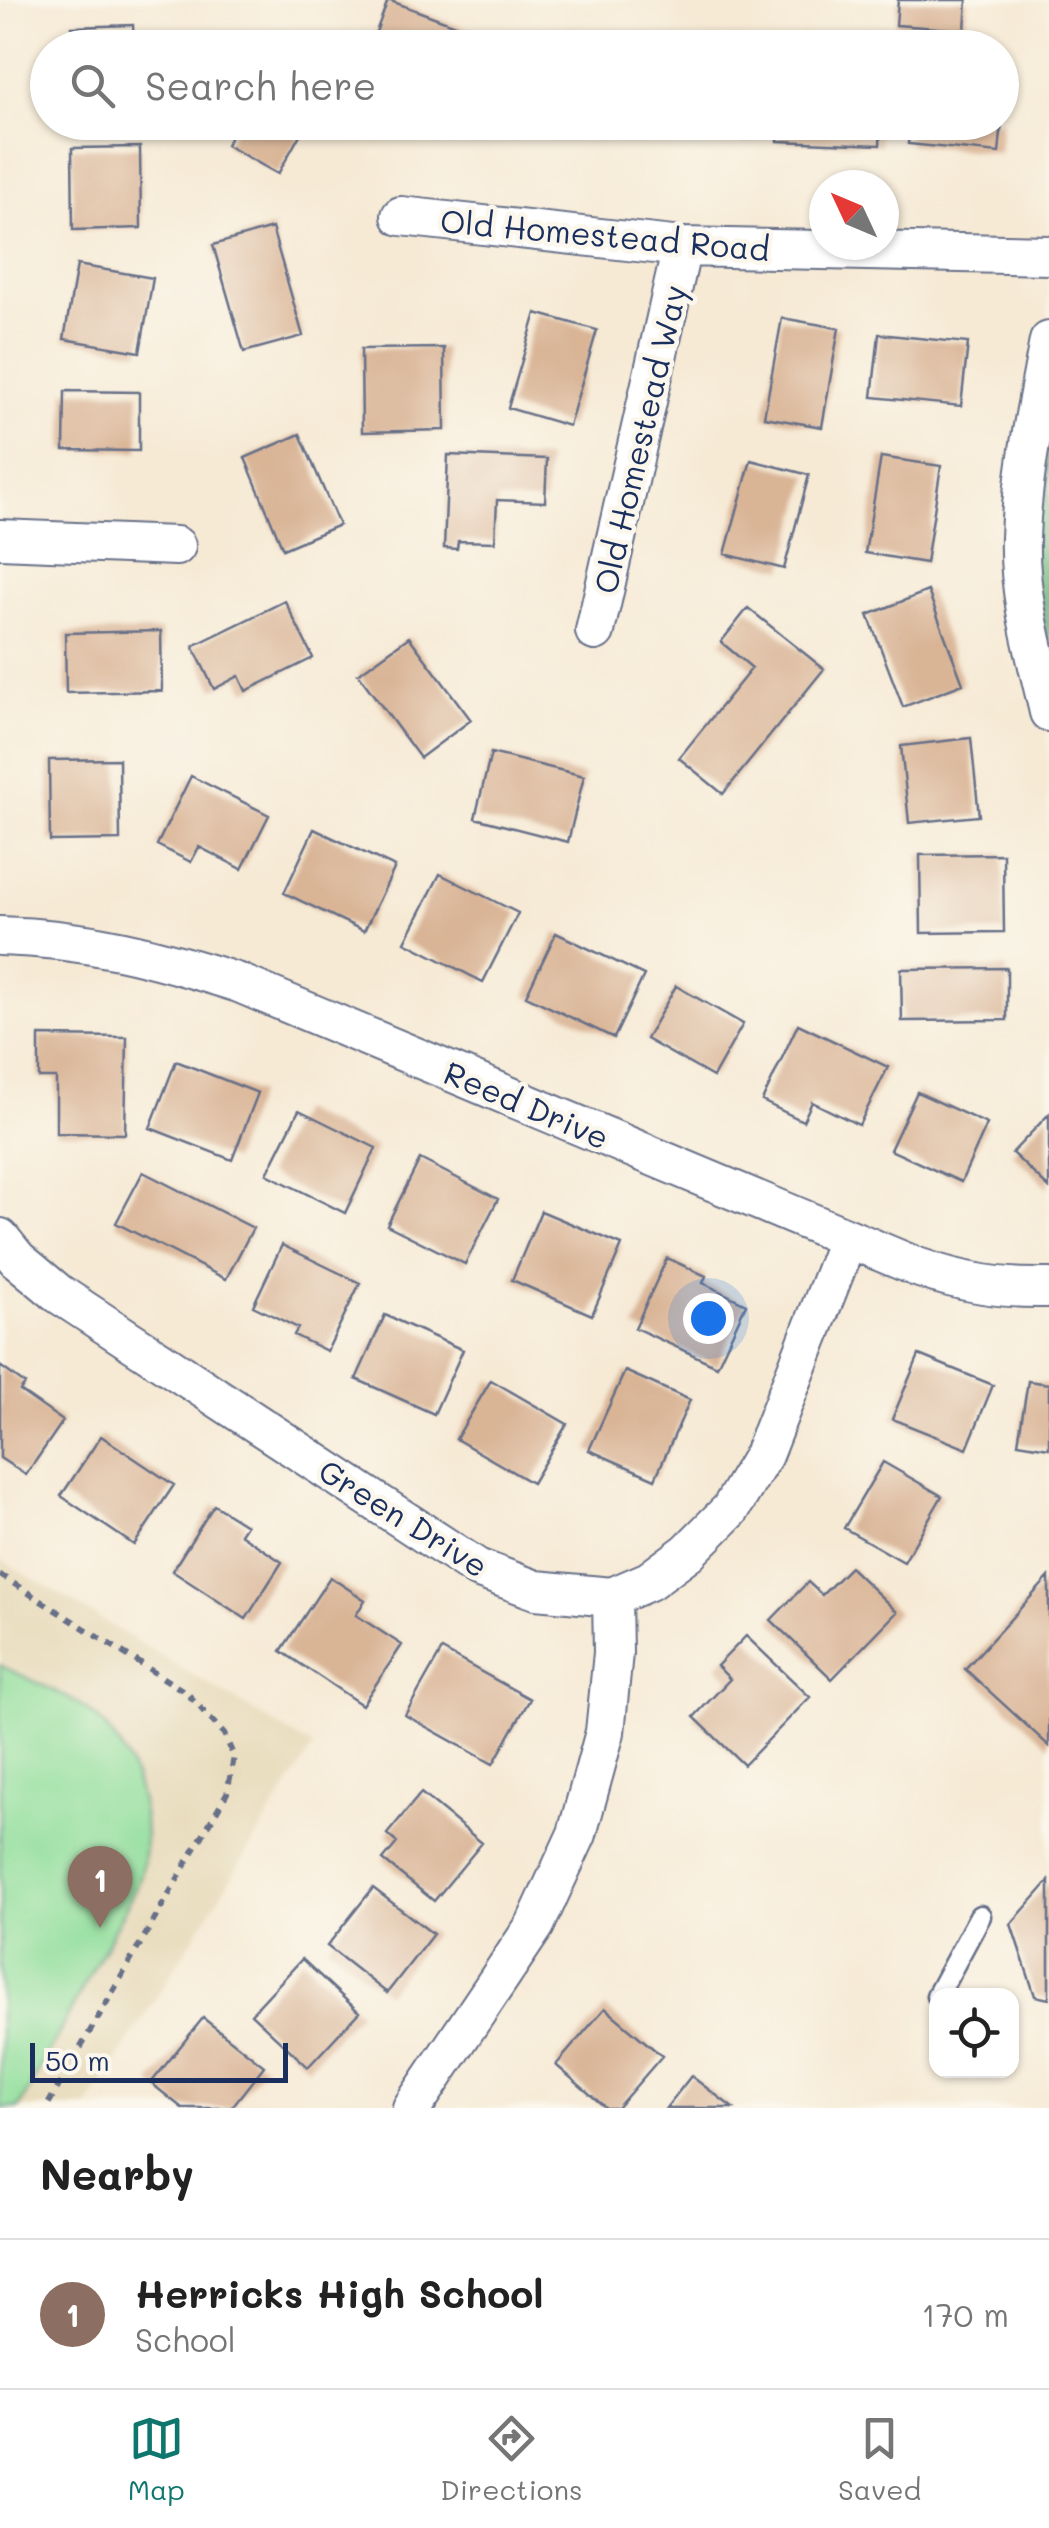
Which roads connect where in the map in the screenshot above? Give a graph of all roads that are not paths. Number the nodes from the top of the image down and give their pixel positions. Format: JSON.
{"nodes":[{"id":1,"x":400,"y":216,"type":"dead end"},
{"id":2,"x":682,"y":248,"type":"junction"},
{"id":3,"x":1049,"y":254,"type":"edge"},
{"id":4,"x":1049,"y":341,"type":"edge"},
{"id":5,"x":0,"y":540,"type":"edge"},
{"id":6,"x":176,"y":546,"type":"dead end"},
{"id":7,"x":595,"y":631,"type":"dead end"},
{"id":8,"x":1049,"y":712,"type":"edge"},
{"id":9,"x":0,"y":936,"type":"edge"},
{"id":10,"x":0,"y":1238,"type":"edge"},
{"id":11,"x":848,"y":1238,"type":"junction"},
{"id":12,"x":1049,"y":1288,"type":"edge"},
{"id":13,"x":612,"y":1597,"type":"junction"},
{"id":14,"x":980,"y":1916,"type":"dead end"},
{"id":15,"x":941,"y":1988,"type":"edge"},
{"id":16,"x":429,"y":2102,"type":"edge"}],
"edges":[{"from":1,"to":2,"type":"street","name":"Old Homestead Road"},
{"from":2,"to":3,"type":"street","name":"Old Homestead Road"},
{"from":2,"to":7,"type":"street","name":"Old Homestead Way"},
{"from":4,"to":8,"type":"street"},
{"from":5,"to":6,"type":"street"},
{"from":9,"to":11,"type":"street","name":"Reed Drive"},
{"from":10,"to":13,"type":"street","name":"Green Drive"},
{"from":11,"to":12,"type":"street","name":"Reed Drive"},
{"from":11,"to":13,"type":"street"},
{"from":13,"to":16,"type":"street"},
{"from":14,"to":15,"type":"lane"}]}
